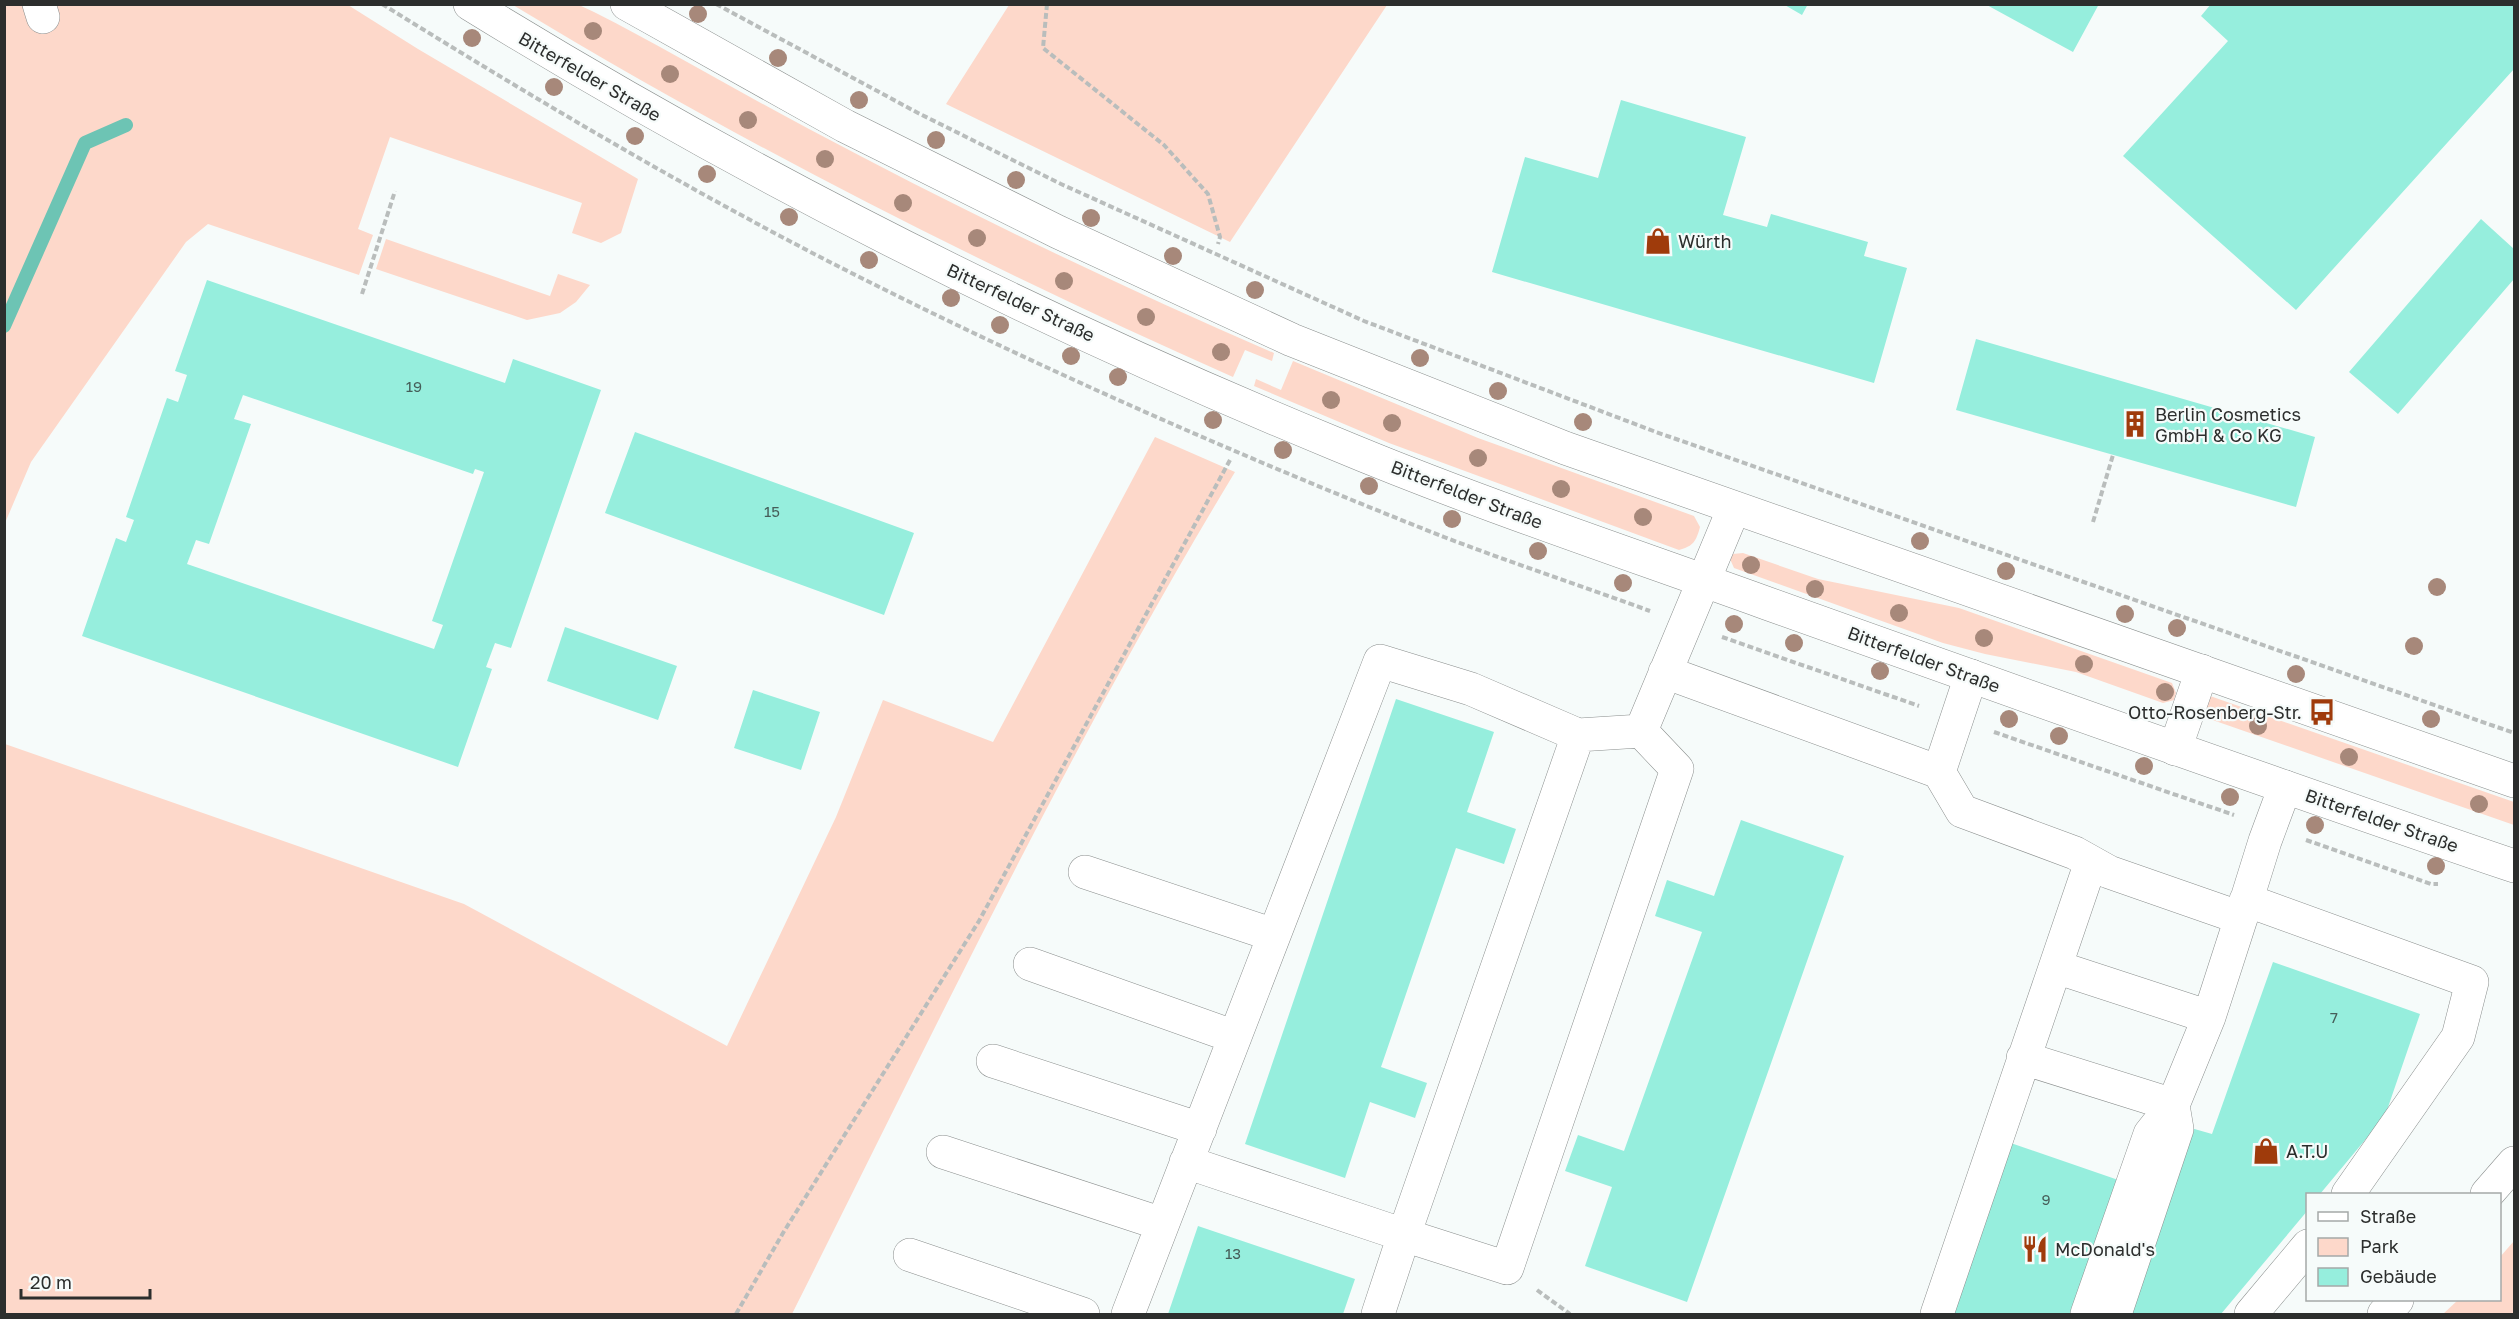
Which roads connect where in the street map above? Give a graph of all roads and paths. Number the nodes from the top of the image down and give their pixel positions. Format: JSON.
{"nodes":[{"id":1,"x":470,"y":4,"type":"edge"},
{"id":2,"x":627,"y":4,"type":"edge"},
{"id":3,"x":716,"y":4,"type":"edge"},
{"id":4,"x":1047,"y":4,"type":"edge"},
{"id":5,"x":395,"y":191,"type":"dead end"},
{"id":6,"x":1218,"y":244,"type":"dead end"},
{"id":7,"x":362,"y":294,"type":"dead end"},
{"id":8,"x":1236,"y":450,"type":"dead end"},
{"id":9,"x":2113,"y":455,"type":"dead end"},
{"id":10,"x":1230,"y":460,"type":"dead end"},
{"id":11,"x":1734,"y":508,"type":"junction"},
{"id":12,"x":2093,"y":522,"type":"dead end"},
{"id":13,"x":1704,"y":580,"type":"junction"},
{"id":14,"x":1685,"y":623,"type":"junction"},
{"id":15,"x":2202,"y":671,"type":"junction"},
{"id":16,"x":1665,"y":672,"type":"junction"},
{"id":17,"x":1971,"y":676,"type":"junction"},
{"id":18,"x":1957,"y":719,"type":"junction"},
{"id":19,"x":1641,"y":731,"type":"junction"},
{"id":20,"x":2514,"y":733,"type":"edge"},
{"id":21,"x":1578,"y":735,"type":"junction"},
{"id":22,"x":2175,"y":749,"type":"junction"},
{"id":23,"x":1939,"y":772,"type":"junction"},
{"id":24,"x":2514,"y":781,"type":"edge"},
{"id":25,"x":2285,"y":787,"type":"junction"},
{"id":26,"x":2270,"y":827,"type":"junction"},
{"id":27,"x":2091,"y":862,"type":"junction"},
{"id":28,"x":2514,"y":866,"type":"edge"},
{"id":29,"x":1085,"y":872,"type":"dead end"},
{"id":30,"x":2442,"y":884,"type":"dead end"},
{"id":31,"x":2244,"y":909,"type":"junction"},
{"id":32,"x":1274,"y":935,"type":"junction"},
{"id":33,"x":1030,"y":964,"type":"dead end"},
{"id":34,"x":2056,"y":967,"type":"junction"},
{"id":35,"x":2209,"y":1017,"type":"junction"},
{"id":36,"x":1235,"y":1036,"type":"junction"},
{"id":37,"x":2023,"y":1058,"type":"junction"},
{"id":38,"x":993,"y":1061,"type":"dead end"},
{"id":39,"x":2173,"y":1105,"type":"junction"},
{"id":40,"x":1200,"y":1129,"type":"junction"},
{"id":41,"x":943,"y":1152,"type":"dead end"},
{"id":42,"x":1186,"y":1162,"type":"junction"},
{"id":43,"x":2514,"y":1163,"type":"edge"},
{"id":44,"x":2349,"y":1193,"type":"edge"},
{"id":45,"x":2488,"y":1193,"type":"edge"},
{"id":46,"x":1162,"y":1224,"type":"junction"},
{"id":47,"x":1404,"y":1235,"type":"junction"},
{"id":48,"x":2306,"y":1247,"type":"edge"},
{"id":49,"x":910,"y":1255,"type":"dead end"},
{"id":50,"x":2395,"y":1301,"type":"edge"},
{"id":51,"x":736,"y":1314,"type":"edge"},
{"id":52,"x":1083,"y":1314,"type":"edge"},
{"id":53,"x":1128,"y":1314,"type":"edge"},
{"id":54,"x":1378,"y":1314,"type":"edge"},
{"id":55,"x":1937,"y":1314,"type":"edge"},
{"id":56,"x":2087,"y":1314,"type":"edge"},
{"id":57,"x":2115,"y":1314,"type":"edge"},
{"id":58,"x":2251,"y":1314,"type":"edge"},
{"id":59,"x":2384,"y":1314,"type":"edge"}],
"edges":[{"from":1,"to":13,"type":"main road","name":"Bitterfelder Straße"},
{"from":2,"to":11,"type":"main road"},
{"from":3,"to":20,"type":"path"},
{"from":4,"to":6,"type":"path"},
{"from":5,"to":7,"type":"path"},
{"from":8,"to":14,"type":"path"},
{"from":9,"to":12,"type":"path"},
{"from":10,"to":51,"type":"path"},
{"from":11,"to":13,"type":"main road"},
{"from":11,"to":15,"type":"main road"},
{"from":13,"to":14,"type":"main road"},
{"from":13,"to":17,"type":"main road","name":"Bitterfelder Straße"},
{"from":14,"to":16,"type":"main road"},
{"from":14,"to":18,"type":"path"},
{"from":15,"to":22,"type":"main road"},
{"from":15,"to":24,"type":"main road"},
{"from":16,"to":19,"type":"main road"},
{"from":16,"to":23,"type":"main road"},
{"from":17,"to":18,"type":"main road"},
{"from":17,"to":22,"type":"main road","name":"Bitterfelder Straße"},
{"from":18,"to":23,"type":"main road"},
{"from":18,"to":26,"type":"path"},
{"from":19,"to":21,"type":"main road"},
{"from":19,"to":47,"type":"main road"},
{"from":21,"to":32,"type":"main road"},
{"from":21,"to":47,"type":"main road"},
{"from":22,"to":25,"type":"main road","name":"Bitterfelder Straße"},
{"from":23,"to":27,"type":"main road"},
{"from":25,"to":26,"type":"main road"},
{"from":25,"to":28,"type":"main road","name":"Bitterfelder Straße"},
{"from":26,"to":30,"type":"path"},
{"from":26,"to":31,"type":"main road"},
{"from":27,"to":31,"type":"main road"},
{"from":27,"to":34,"type":"main road"},
{"from":29,"to":32,"type":"main road"},
{"from":31,"to":35,"type":"main road"},
{"from":31,"to":44,"type":"main road"},
{"from":32,"to":36,"type":"main road"},
{"from":33,"to":36,"type":"main road"},
{"from":34,"to":35,"type":"main road"},
{"from":34,"to":37,"type":"main road"},
{"from":35,"to":39,"type":"main road"},
{"from":36,"to":40,"type":"main road"},
{"from":37,"to":39,"type":"main road"},
{"from":37,"to":55,"type":"main road"},
{"from":38,"to":40,"type":"main road"},
{"from":39,"to":56,"type":"main road"},
{"from":39,"to":57,"type":"main road"},
{"from":40,"to":42,"type":"main road"},
{"from":41,"to":46,"type":"main road"},
{"from":42,"to":46,"type":"main road"},
{"from":42,"to":47,"type":"main road"},
{"from":43,"to":45,"type":"main road"},
{"from":46,"to":53,"type":"main road"},
{"from":47,"to":54,"type":"main road"},
{"from":48,"to":58,"type":"main road"},
{"from":49,"to":52,"type":"main road"},
{"from":50,"to":59,"type":"main road"}]}
